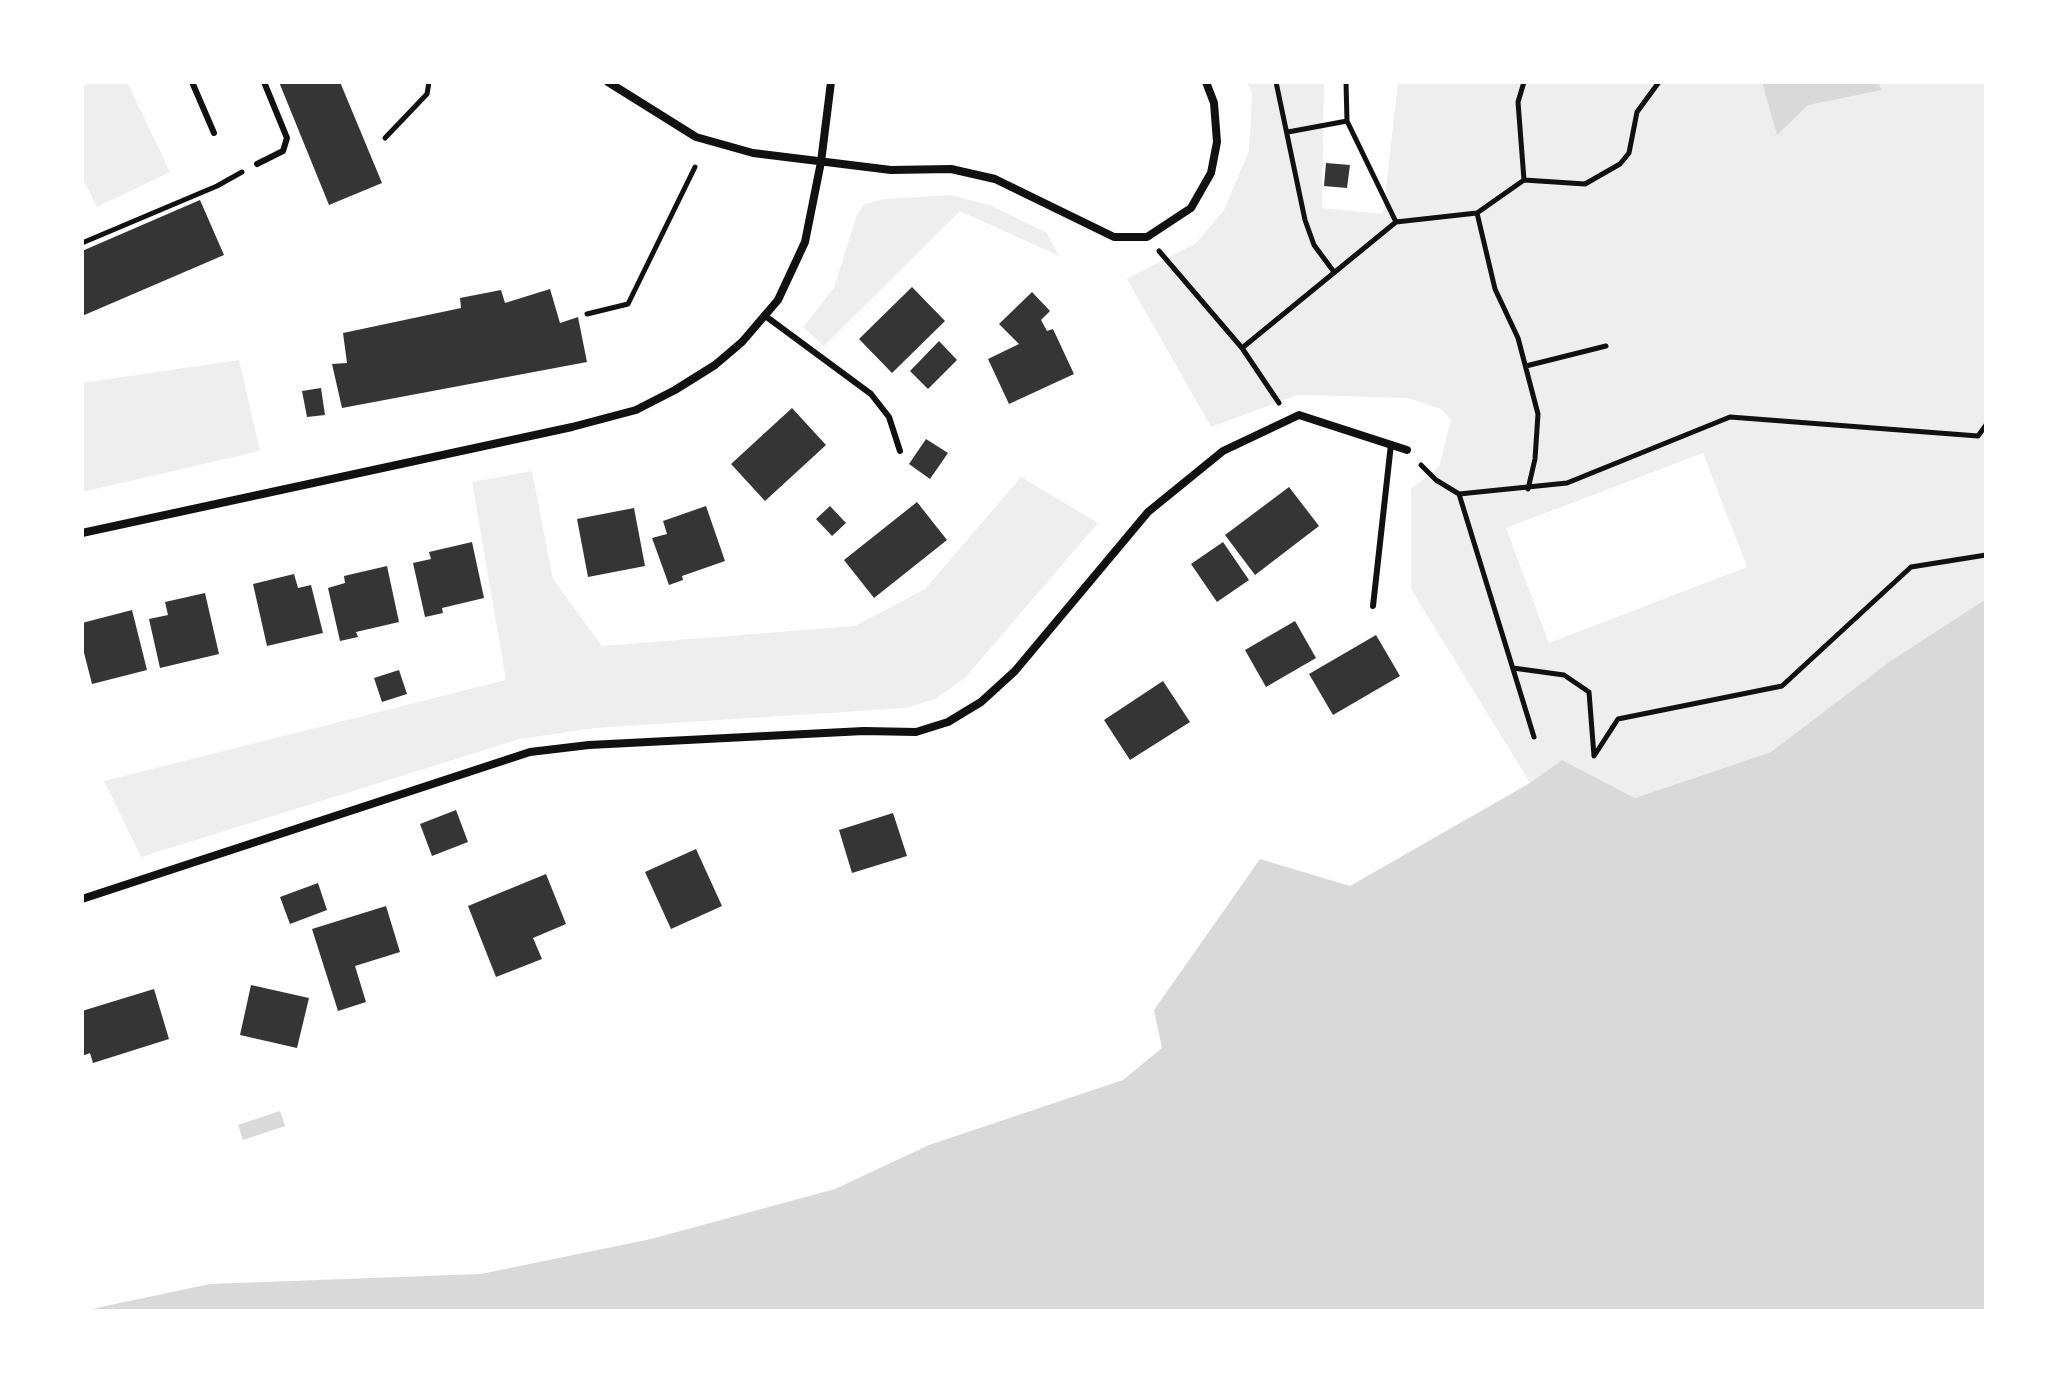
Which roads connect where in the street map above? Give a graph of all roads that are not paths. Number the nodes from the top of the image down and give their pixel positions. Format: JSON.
{"nodes":[{"id":1,"x":192,"y":82,"type":"edge"},
{"id":2,"x":264,"y":82,"type":"edge"},
{"id":3,"x":608,"y":82,"type":"edge"},
{"id":4,"x":831,"y":82,"type":"edge"},
{"id":5,"x":1206,"y":82,"type":"edge"},
{"id":6,"x":214,"y":133,"type":"dead end"},
{"id":7,"x":821,"y":162,"type":"junction"},
{"id":8,"x":257,"y":164,"type":"road end"},
{"id":9,"x":764,"y":315,"type":"junction"},
{"id":10,"x":1391,"y":444,"type":"junction"},
{"id":11,"x":1407,"y":450,"type":"road end"},
{"id":12,"x":900,"y":451,"type":"dead end"},
{"id":13,"x":82,"y":533,"type":"edge"},
{"id":14,"x":1373,"y":606,"type":"dead end"},
{"id":15,"x":82,"y":899,"type":"edge"}],
"edges":[{"from":1,"to":6,"type":"lane"},
{"from":2,"to":8,"type":"lane"},
{"from":3,"to":7,"type":"street"},
{"from":4,"to":7,"type":"street"},
{"from":5,"to":7,"type":"street"},
{"from":7,"to":9,"type":"street"},
{"from":9,"to":12,"type":"lane"},
{"from":9,"to":13,"type":"street"},
{"from":10,"to":11,"type":"street"},
{"from":10,"to":14,"type":"lane"},
{"from":10,"to":15,"type":"street"}]}
